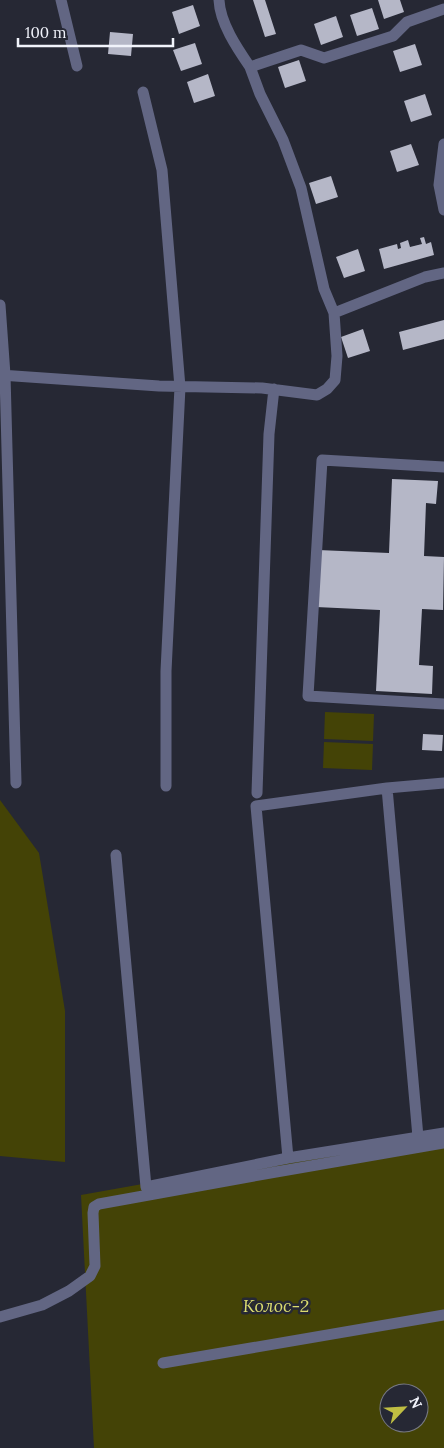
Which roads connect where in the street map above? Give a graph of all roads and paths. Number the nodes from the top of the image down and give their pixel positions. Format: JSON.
{"nodes":[{"id":1,"x":61,"y":0,"type":"edge"},
{"id":2,"x":219,"y":0,"type":"edge"},
{"id":3,"x":444,"y":9,"type":"edge"},
{"id":4,"x":77,"y":66,"type":"dead end"},
{"id":5,"x":250,"y":67,"type":"junction"},
{"id":6,"x":143,"y":92,"type":"dead end"},
{"id":7,"x":444,"y":144,"type":"edge"},
{"id":8,"x":444,"y":210,"type":"edge"},
{"id":9,"x":444,"y":273,"type":"edge"},
{"id":10,"x":0,"y":305,"type":"edge"},
{"id":11,"x":334,"y":313,"type":"junction"},
{"id":12,"x":3,"y":375,"type":"edge"},
{"id":13,"x":180,"y":386,"type":"junction"},
{"id":14,"x":274,"y":389,"type":"junction"},
{"id":15,"x":444,"y":467,"type":"edge"},
{"id":16,"x":444,"y":704,"type":"edge"},
{"id":17,"x":16,"y":783,"type":"dead end"},
{"id":18,"x":444,"y":783,"type":"edge"},
{"id":19,"x":166,"y":786,"type":"dead end"},
{"id":20,"x":387,"y":788,"type":"junction"},
{"id":21,"x":257,"y":793,"type":"dead end"},
{"id":22,"x":116,"y":855,"type":"dead end"},
{"id":23,"x":444,"y":1133,"type":"edge"},
{"id":24,"x":418,"y":1137,"type":"junction"},
{"id":25,"x":444,"y":1144,"type":"edge"},
{"id":26,"x":288,"y":1158,"type":"junction"},
{"id":27,"x":444,"y":1315,"type":"edge"},
{"id":28,"x":0,"y":1317,"type":"edge"},
{"id":29,"x":163,"y":1363,"type":"dead end"}],
"edges":[{"from":1,"to":4,"type":"street"},
{"from":2,"to":5,"type":"street"},
{"from":3,"to":5,"type":"street"},
{"from":5,"to":11,"type":"street"},
{"from":6,"to":13,"type":"street"},
{"from":7,"to":8,"type":"street"},
{"from":9,"to":11,"type":"street"},
{"from":10,"to":12,"type":"street"},
{"from":11,"to":14,"type":"street"},
{"from":12,"to":13,"type":"street"},
{"from":12,"to":17,"type":"street"},
{"from":13,"to":14,"type":"street"},
{"from":13,"to":19,"type":"street"},
{"from":14,"to":21,"type":"street"},
{"from":15,"to":16,"type":"street"},
{"from":18,"to":20,"type":"street"},
{"from":20,"to":24,"type":"street"},
{"from":20,"to":26,"type":"street"},
{"from":22,"to":26,"type":"street"},
{"from":23,"to":24,"type":"street"},
{"from":24,"to":26,"type":"street"},
{"from":25,"to":28,"type":"street"},
{"from":27,"to":29,"type":"street"}]}
